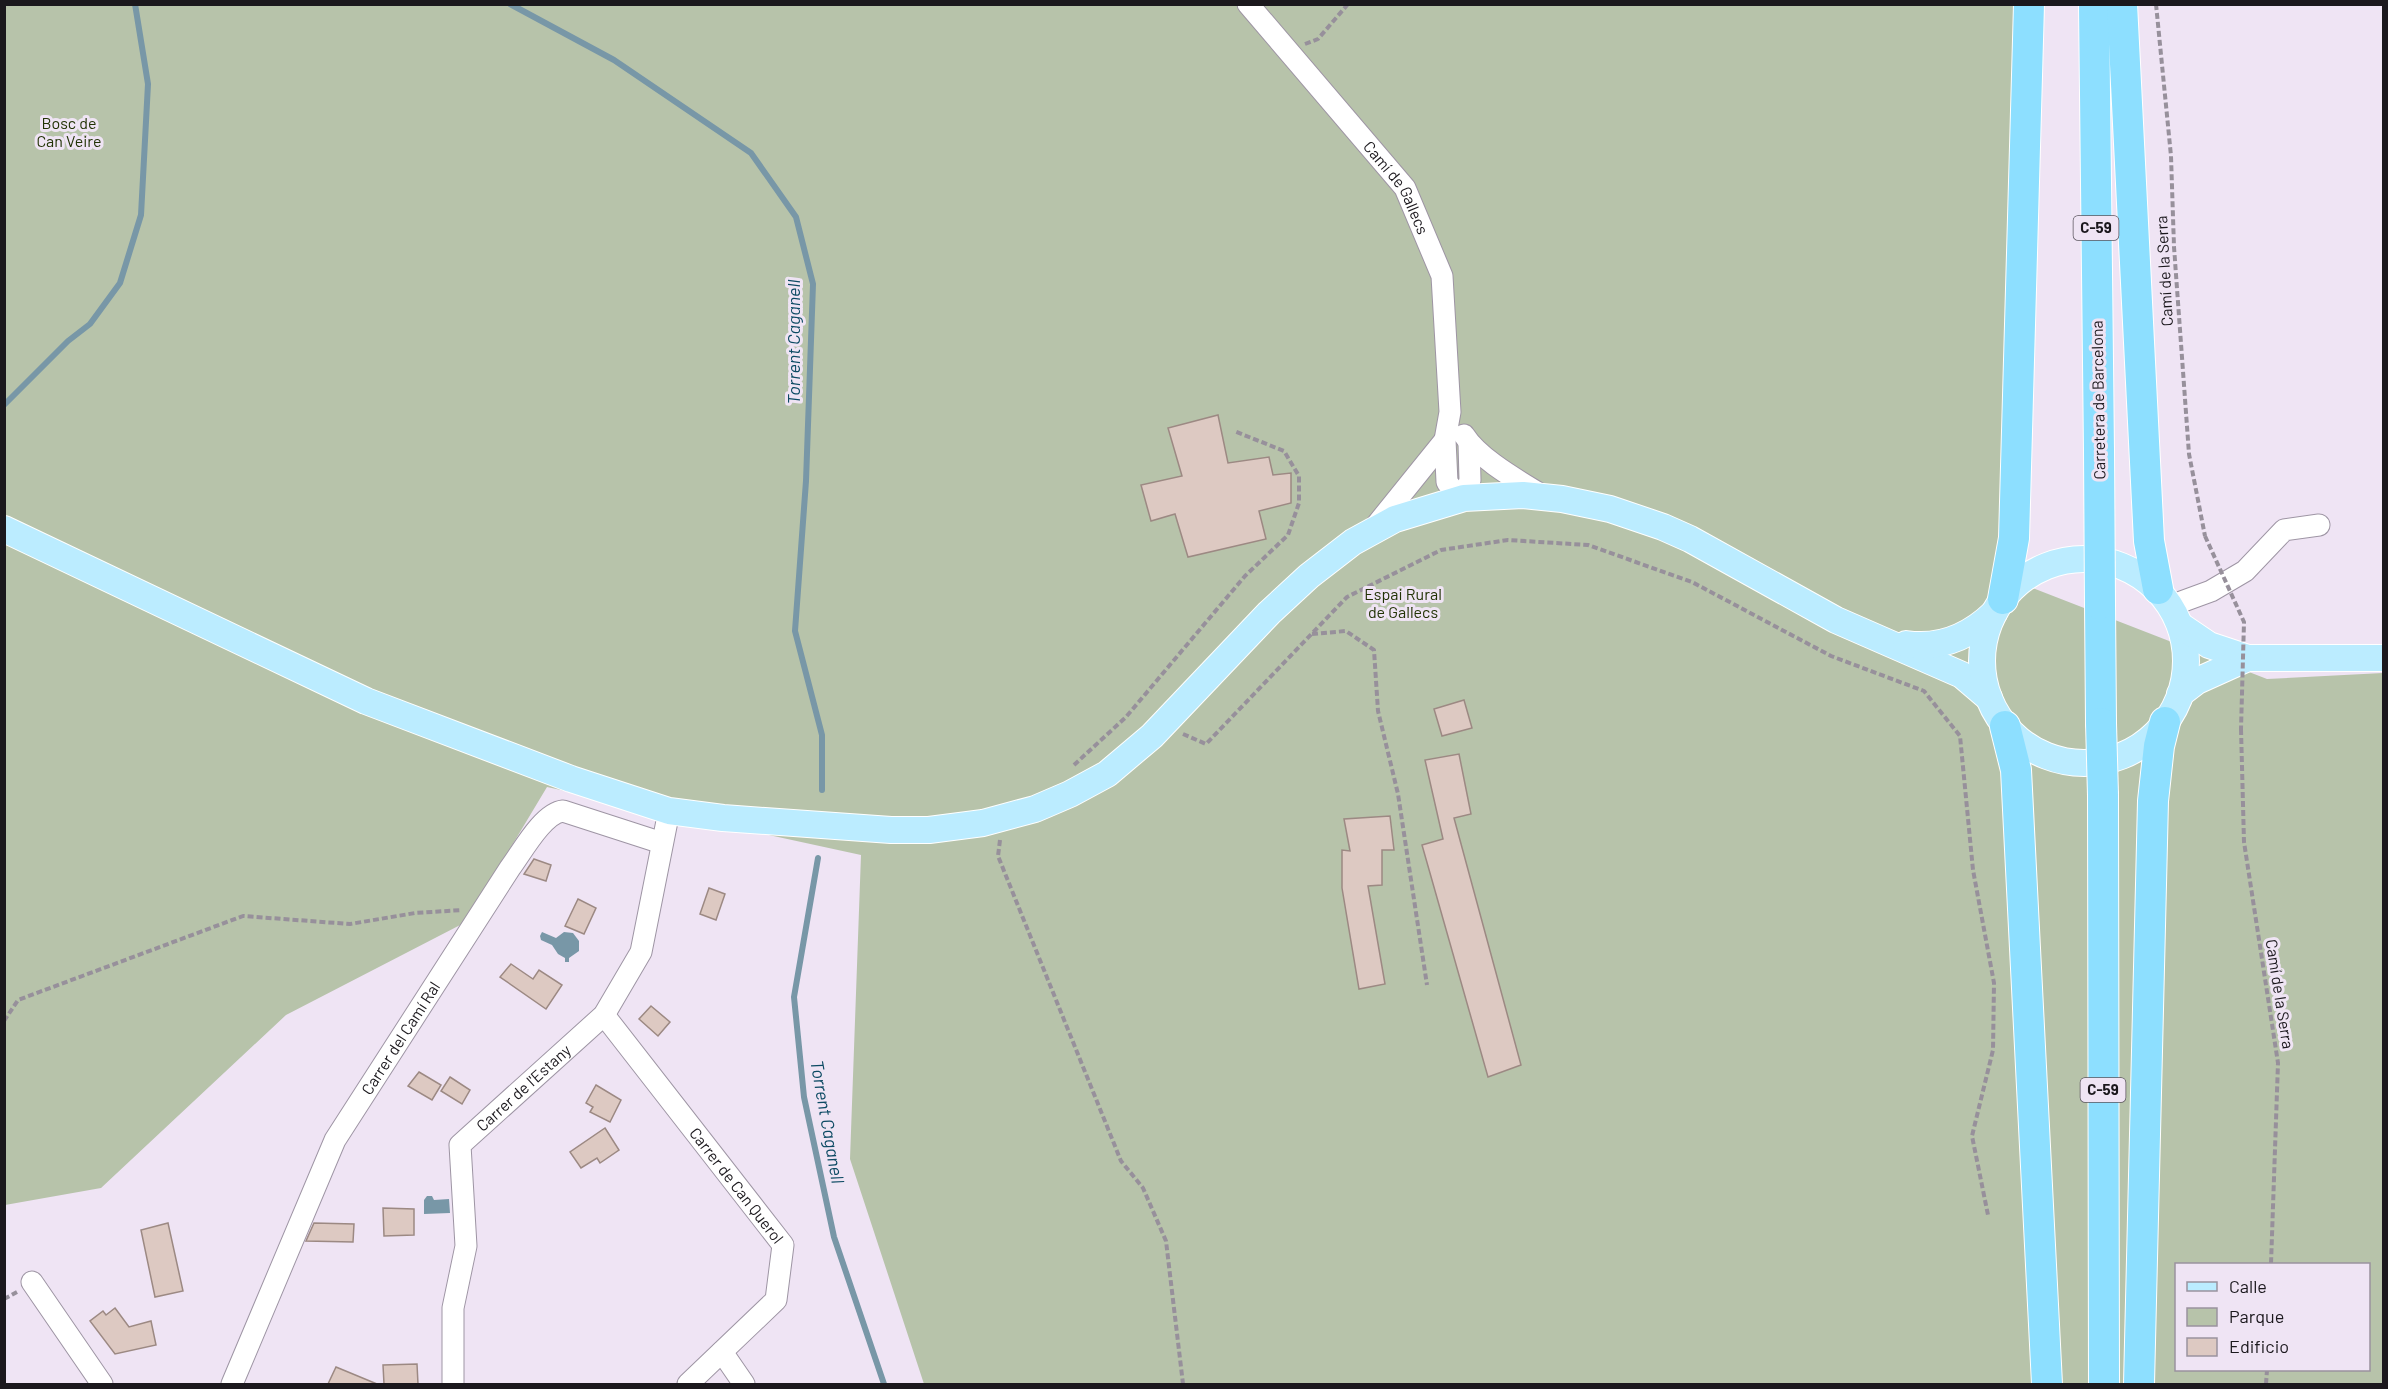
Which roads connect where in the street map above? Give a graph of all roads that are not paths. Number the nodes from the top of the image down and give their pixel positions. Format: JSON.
{"nodes":[{"id":1,"x":1248,"y":4,"type":"edge"},
{"id":2,"x":2030,"y":4,"type":"edge"},
{"id":3,"x":2094,"y":4,"type":"edge"},
{"id":4,"x":2122,"y":4,"type":"edge"},
{"id":5,"x":1450,"y":412,"type":"junction"},
{"id":6,"x":1445,"y":440,"type":"junction"},
{"id":7,"x":1469,"y":442,"type":"junction"},
{"id":8,"x":1543,"y":496,"type":"junction"},
{"id":9,"x":1464,"y":498,"type":"junction"},
{"id":10,"x":2319,"y":525,"type":"dead end"},
{"id":11,"x":4,"y":529,"type":"edge"},
{"id":12,"x":1371,"y":531,"type":"junction"},
{"id":13,"x":1998,"y":606,"type":"junction"},
{"id":14,"x":2169,"y":607,"type":"junction"},
{"id":15,"x":1879,"y":640,"type":"junction"},
{"id":16,"x":2376,"y":656,"type":"edge"},
{"id":17,"x":2248,"y":658,"type":"junction"},
{"id":18,"x":2180,"y":694,"type":"junction"},
{"id":19,"x":1989,"y":698,"type":"junction"},
{"id":20,"x":2165,"y":723,"type":"junction"},
{"id":21,"x":2005,"y":726,"type":"junction"},
{"id":22,"x":669,"y":811,"type":"junction"},
{"id":23,"x":662,"y":843,"type":"junction"},
{"id":24,"x":604,"y":1015,"type":"junction"},
{"id":25,"x":32,"y":1282,"type":"dead end"},
{"id":26,"x":722,"y":1353,"type":"junction"},
{"id":27,"x":102,"y":1384,"type":"edge"},
{"id":28,"x":232,"y":1384,"type":"edge"},
{"id":29,"x":453,"y":1384,"type":"edge"},
{"id":30,"x":688,"y":1384,"type":"edge"},
{"id":31,"x":744,"y":1384,"type":"edge"},
{"id":32,"x":2047,"y":1384,"type":"edge"},
{"id":33,"x":2104,"y":1384,"type":"edge"},
{"id":34,"x":2139,"y":1384,"type":"edge"}],
"edges":[{"from":1,"to":5,"type":"street","name":"Camí de Gallecs"},
{"from":2,"to":13,"type":"highway"},
{"from":3,"to":33,"type":"highway","name":"Carretera de Barcelona","number":"C-59","bridge":true},
{"from":4,"to":14,"type":"highway"},
{"from":5,"to":6,"type":"street","name":"Camí de Gallecs"},
{"from":5,"to":7,"type":"street","name":"Camí de Gallecs"},
{"from":6,"to":9,"type":"street","name":"Camí de Gallecs"},
{"from":6,"to":12,"type":"street","name":"Camí de Gallecs"},
{"from":7,"to":8,"type":"street","name":"Camí de Gallecs"},
{"from":7,"to":9,"type":"street"},
{"from":8,"to":9,"type":"main road"},
{"from":8,"to":15,"type":"main road"},
{"from":9,"to":12,"type":"main road"},
{"from":10,"to":14,"type":"street"},
{"from":11,"to":22,"type":"main road"},
{"from":12,"to":22,"type":"main road"},
{"from":13,"to":14,"type":"main road"},
{"from":13,"to":15,"type":"main road"},
{"from":13,"to":19,"type":"main road"},
{"from":14,"to":17,"type":"main road"},
{"from":14,"to":18,"type":"main road"},
{"from":15,"to":19,"type":"main road"},
{"from":16,"to":17,"type":"main road"},
{"from":17,"to":18,"type":"main road"},
{"from":18,"to":20,"type":"main road"},
{"from":19,"to":21,"type":"main road"},
{"from":20,"to":21,"type":"main road"},
{"from":20,"to":34,"type":"highway"},
{"from":21,"to":32,"type":"highway"},
{"from":22,"to":23,"type":"street","name":"Carrer de l'Estany"},
{"from":23,"to":24,"type":"street","name":"Carrer de l'Estany"},
{"from":23,"to":28,"type":"street","name":"Carrer del Camí Ral"},
{"from":24,"to":26,"type":"street","name":"Carrer de Can Querol"},
{"from":24,"to":29,"type":"street","name":"Carrer de l'Estany"},
{"from":25,"to":27,"type":"street"},
{"from":26,"to":30,"type":"street","name":"Carrer de Can Querol"},
{"from":26,"to":31,"type":"street"}]}
